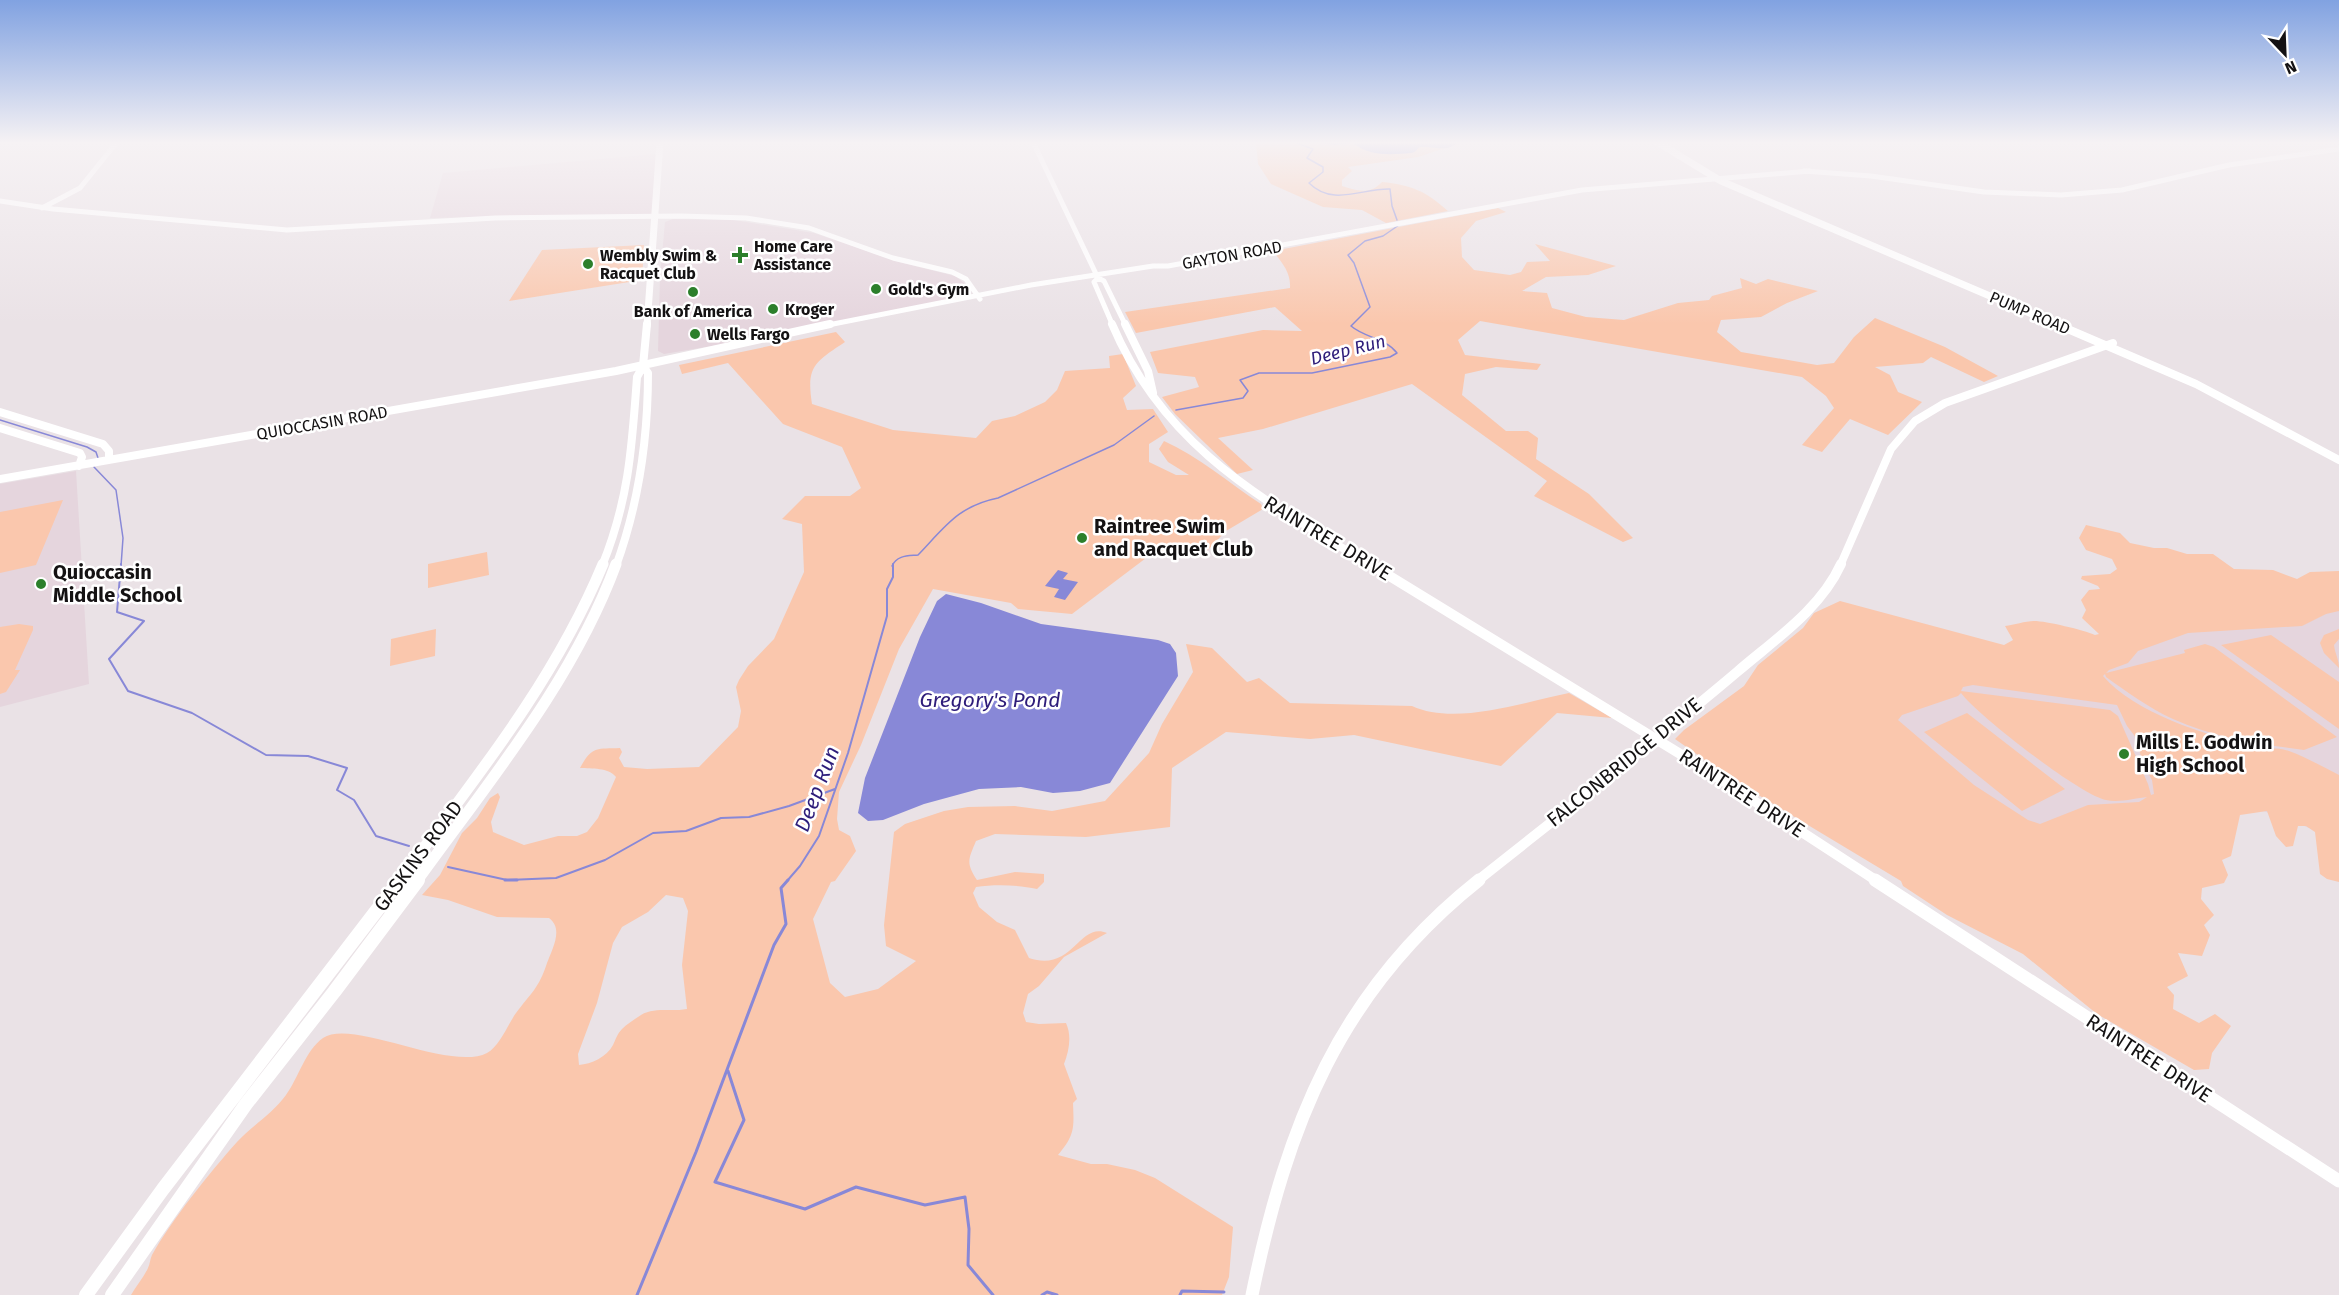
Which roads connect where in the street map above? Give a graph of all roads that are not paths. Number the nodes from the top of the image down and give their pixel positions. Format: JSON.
{"nodes":[{"id":1,"x":9,"y":202,"type":"edge"},
{"id":2,"x":53,"y":202,"type":"edge"},
{"id":3,"x":657,"y":202,"type":"edge"},
{"id":4,"x":1062,"y":202,"type":"edge"},
{"id":5,"x":1508,"y":202,"type":"edge"},
{"id":6,"x":1771,"y":202,"type":"edge"},
{"id":7,"x":42,"y":208,"type":"junction"},
{"id":8,"x":656,"y":216,"type":"junction"},
{"id":9,"x":1097,"y":276,"type":"junction"},
{"id":10,"x":980,"y":299,"type":"junction"},
{"id":11,"x":2110,"y":344,"type":"junction"},
{"id":12,"x":643,"y":366,"type":"junction"},
{"id":13,"x":1154,"y":397,"type":"junction"},
{"id":14,"x":0,"y":412,"type":"edge"},
{"id":15,"x":0,"y":428,"type":"edge"},
{"id":16,"x":2339,"y":453,"type":"edge"},
{"id":17,"x":109,"y":460,"type":"junction"},
{"id":18,"x":2339,"y":460,"type":"edge"},
{"id":19,"x":79,"y":466,"type":"junction"},
{"id":20,"x":0,"y":479,"type":"edge"},
{"id":21,"x":1655,"y":738,"type":"junction"},
{"id":22,"x":2339,"y":1181,"type":"edge"},
{"id":23,"x":86,"y":1295,"type":"edge"},
{"id":24,"x":112,"y":1295,"type":"edge"},
{"id":25,"x":1252,"y":1295,"type":"edge"}],
"edges":[{"from":1,"to":7,"type":"street"},
{"from":2,"to":7,"type":"street"},
{"from":3,"to":8,"type":"main road","name":"GASKINS ROAD"},
{"from":4,"to":9,"type":"street"},
{"from":5,"to":9,"type":"street","name":"GAYTON ROAD"},
{"from":6,"to":11,"type":"main road","name":"PUMP ROAD"},
{"from":7,"to":8,"type":"street"},
{"from":8,"to":10,"type":"street"},
{"from":8,"to":12,"type":"main road","name":"GASKINS ROAD"},
{"from":9,"to":10,"type":"street","name":"GAYTON ROAD"},
{"from":9,"to":13,"type":"street","name":"RAINTREE DRIVE"},
{"from":9,"to":13,"type":"street","name":"RAINTREE DRIVE"},
{"from":10,"to":12,"type":"street","name":"QUIOCCASIN ROAD"},
{"from":11,"to":16,"type":"main road","name":"PUMP ROAD"},
{"from":11,"to":18,"type":"main road","name":"PUMP ROAD"},
{"from":11,"to":21,"type":"street","name":"FALCONBRIDGE DRIVE"},
{"from":12,"to":17,"type":"street","name":"QUIOCCASIN ROAD"},
{"from":12,"to":23,"type":"main road","name":"GASKINS ROAD"},
{"from":12,"to":24,"type":"main road","name":"GASKINS ROAD"},
{"from":13,"to":21,"type":"street","name":"RAINTREE DRIVE"},
{"from":14,"to":17,"type":"street"},
{"from":15,"to":19,"type":"street"},
{"from":17,"to":19,"type":"street","name":"QUIOCCASIN ROAD"},
{"from":19,"to":20,"type":"street","name":"QUIOCCASIN ROAD"},
{"from":21,"to":22,"type":"street","name":"RAINTREE DRIVE"},
{"from":21,"to":25,"type":"street","name":"FALCONBRIDGE DRIVE"}]}
